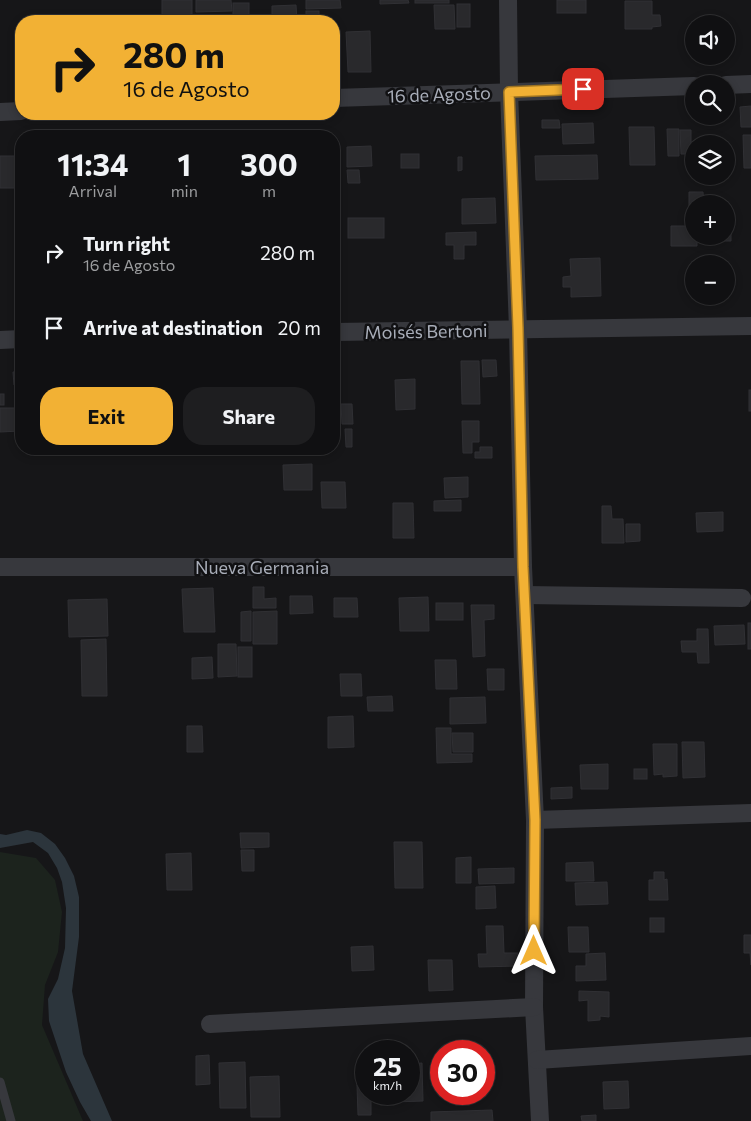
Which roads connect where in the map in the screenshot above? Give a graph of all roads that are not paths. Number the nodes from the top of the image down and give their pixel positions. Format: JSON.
{"nodes":[{"id":1,"x":508,"y":0,"type":"edge"},
{"id":2,"x":751,"y":84,"type":"edge"},
{"id":3,"x":735,"y":85,"type":"edge"},
{"id":4,"x":685,"y":86,"type":"edge"},
{"id":5,"x":509,"y":92,"type":"junction"},
{"id":6,"x":340,"y":98,"type":"edge"},
{"id":7,"x":15,"y":111,"type":"edge"},
{"id":8,"x":0,"y":112,"type":"edge"},
{"id":9,"x":751,"y":326,"type":"edge"},
{"id":10,"x":518,"y":328,"type":"junction"},
{"id":11,"x":340,"y":332,"type":"edge"},
{"id":12,"x":15,"y":339,"type":"edge"},
{"id":13,"x":0,"y":340,"type":"edge"},
{"id":14,"x":523,"y":567,"type":"junction"},
{"id":15,"x":0,"y":568,"type":"edge"},
{"id":16,"x":525,"y":595,"type":"junction"},
{"id":17,"x":742,"y":598,"type":"dead end"},
{"id":18,"x":751,"y":813,"type":"edge"},
{"id":19,"x":535,"y":820,"type":"junction"},
{"id":20,"x":534,"y":1007,"type":"junction"},
{"id":21,"x":210,"y":1024,"type":"dead end"},
{"id":22,"x":751,"y":1046,"type":"edge"},
{"id":23,"x":537,"y":1060,"type":"junction"},
{"id":24,"x":0,"y":1082,"type":"edge"},
{"id":25,"x":11,"y":1121,"type":"edge"},
{"id":26,"x":540,"y":1121,"type":"edge"}],
"edges":[{"from":1,"to":5,"type":"street"},
{"from":2,"to":3,"type":"street"},
{"from":4,"to":5,"type":"street","name":"16 de Agosto"},
{"from":5,"to":6,"type":"street","name":"16 de Agosto"},
{"from":5,"to":10,"type":"street"},
{"from":7,"to":8,"type":"street"},
{"from":9,"to":10,"type":"street","name":"Moisés Bertoni"},
{"from":10,"to":11,"type":"street","name":"Moisés Bertoni"},
{"from":10,"to":14,"type":"street"},
{"from":12,"to":13,"type":"street"},
{"from":14,"to":15,"type":"street","name":"Nueva Germania"},
{"from":14,"to":16,"type":"street"},
{"from":16,"to":17,"type":"street"},
{"from":16,"to":19,"type":"street"},
{"from":18,"to":19,"type":"street"},
{"from":19,"to":20,"type":"street"},
{"from":20,"to":21,"type":"street"},
{"from":20,"to":23,"type":"street"},
{"from":22,"to":23,"type":"street"},
{"from":23,"to":26,"type":"street"},
{"from":24,"to":25,"type":"lane"}]}
